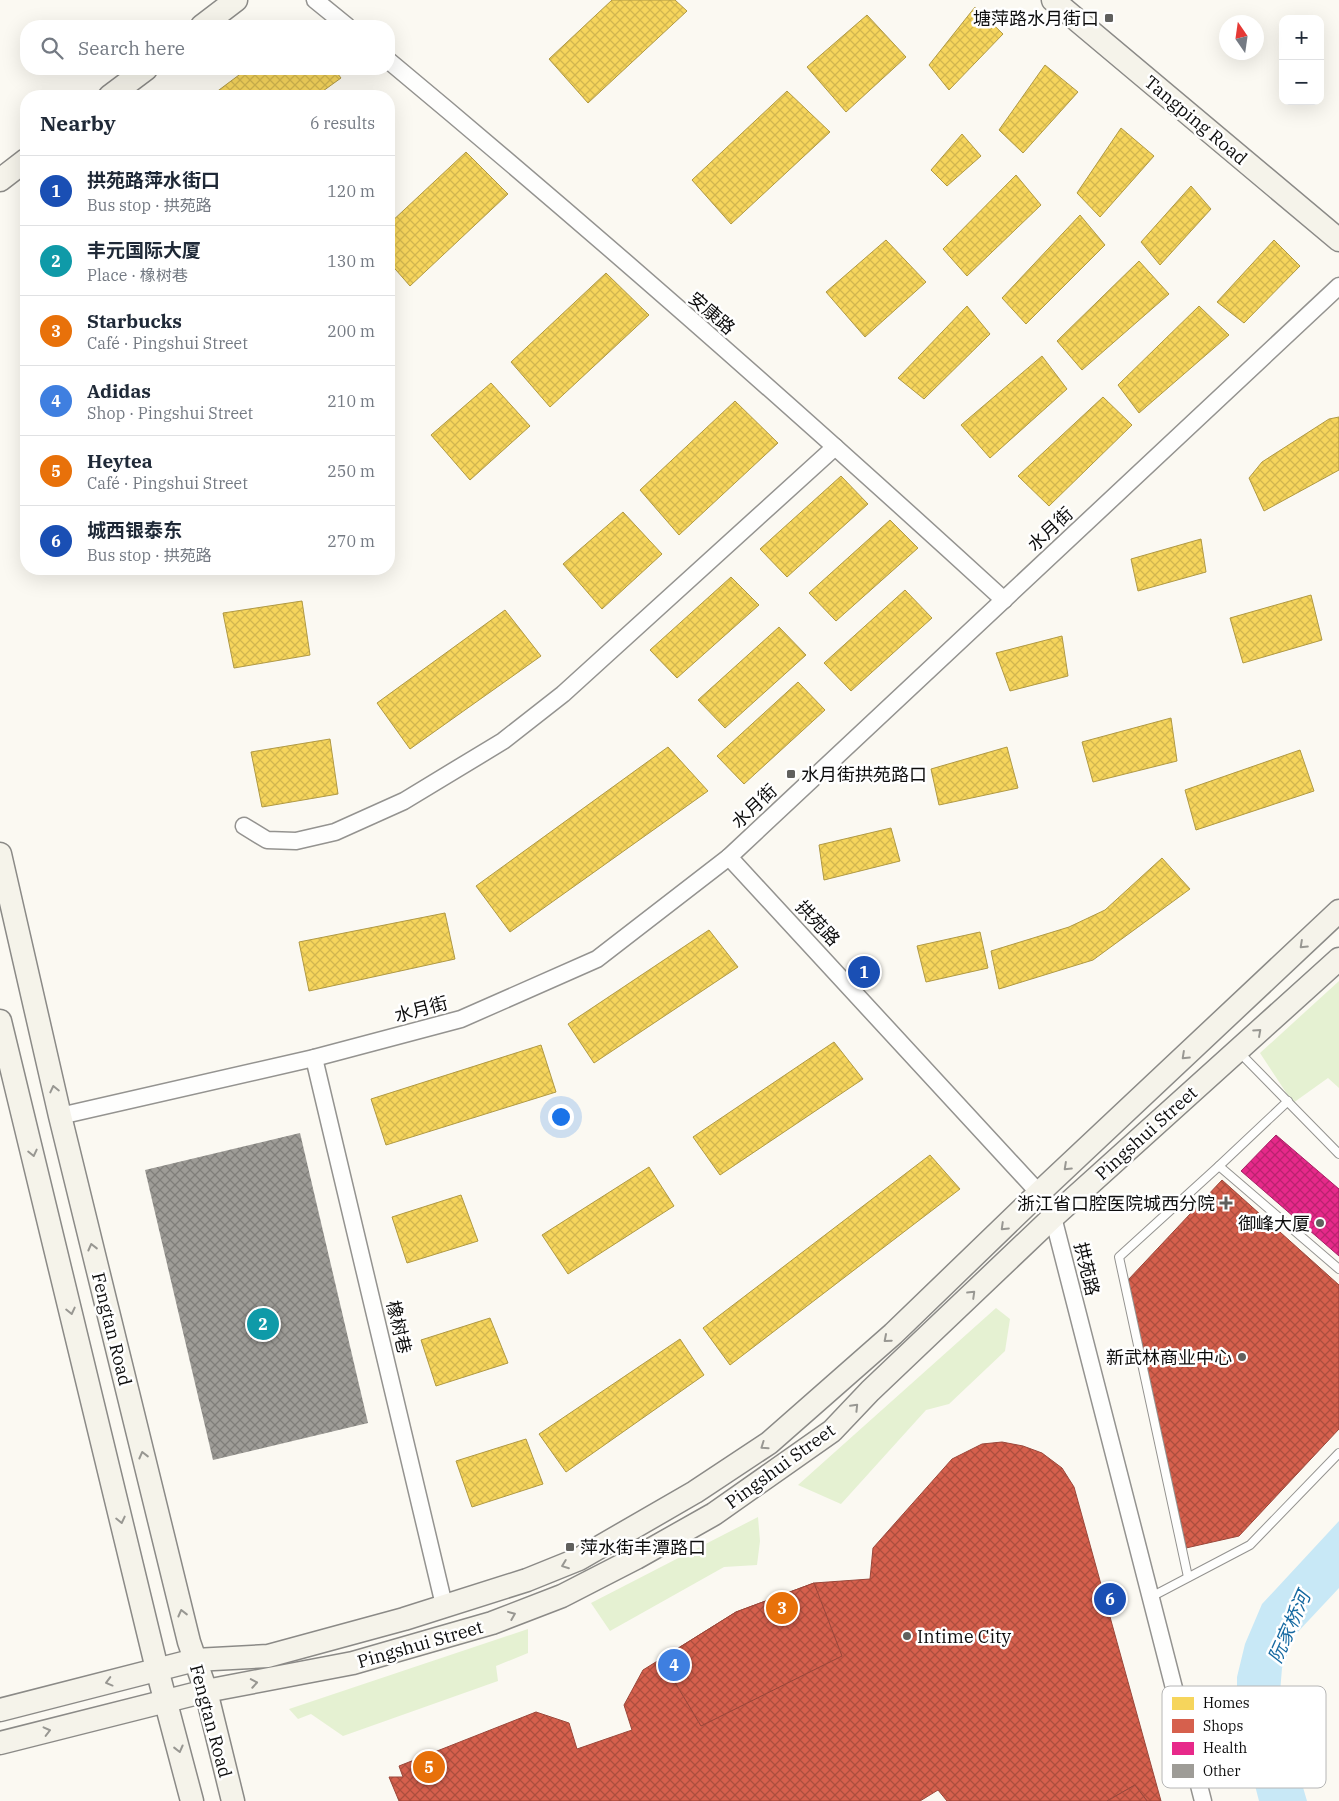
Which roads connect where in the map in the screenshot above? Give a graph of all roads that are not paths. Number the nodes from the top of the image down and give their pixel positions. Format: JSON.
{"nodes":[{"id":1,"x":236,"y":0,"type":"edge"},
{"id":2,"x":315,"y":0,"type":"edge"},
{"id":3,"x":1053,"y":0,"type":"edge"},
{"id":4,"x":210,"y":20,"type":"edge"},
{"id":5,"x":340,"y":20,"type":"edge"},
{"id":6,"x":395,"y":66,"type":"edge"},
{"id":7,"x":138,"y":75,"type":"edge"},
{"id":8,"x":118,"y":90,"type":"edge"},
{"id":9,"x":20,"y":165,"type":"edge"},
{"id":10,"x":0,"y":180,"type":"edge"},
{"id":11,"x":1339,"y":240,"type":"edge"},
{"id":12,"x":1339,"y":286,"type":"edge"},
{"id":13,"x":835,"y":447,"type":"junction"},
{"id":14,"x":1004,"y":600,"type":"junction"},
{"id":15,"x":244,"y":826,"type":"dead end"},
{"id":16,"x":0,"y":854,"type":"edge"},
{"id":17,"x":729,"y":857,"type":"junction"},
{"id":18,"x":1339,"y":911,"type":"edge"},
{"id":19,"x":1339,"y":959,"type":"edge"},
{"id":20,"x":0,"y":1021,"type":"edge"},
{"id":21,"x":1238,"y":1051,"type":"dead end"},
{"id":22,"x":314,"y":1058,"type":"junction"},
{"id":23,"x":1288,"y":1102,"type":"junction"},
{"id":24,"x":60,"y":1116,"type":"junction"},
{"id":25,"x":1339,"y":1154,"type":"edge"},
{"id":26,"x":1219,"y":1166,"type":"junction"},
{"id":27,"x":1039,"y":1193,"type":"junction"},
{"id":28,"x":1053,"y":1217,"type":"junction"},
{"id":29,"x":1339,"y":1269,"type":"edge"},
{"id":30,"x":1339,"y":1454,"type":"edge"},
{"id":31,"x":1188,"y":1578,"type":"junction"},
{"id":32,"x":1151,"y":1597,"type":"junction"},
{"id":33,"x":444,"y":1605,"type":"junction"},
{"id":34,"x":195,"y":1660,"type":"junction"},
{"id":35,"x":157,"y":1669,"type":"junction"},
{"id":36,"x":1174,"y":1686,"type":"edge"},
{"id":37,"x":206,"y":1691,"type":"junction"},
{"id":38,"x":167,"y":1702,"type":"junction"},
{"id":39,"x":0,"y":1710,"type":"edge"},
{"id":40,"x":0,"y":1743,"type":"edge"},
{"id":41,"x":1200,"y":1788,"type":"edge"},
{"id":42,"x":192,"y":1801,"type":"edge"},
{"id":43,"x":233,"y":1801,"type":"edge"},
{"id":44,"x":1203,"y":1801,"type":"edge"}],
"edges":[{"from":1,"to":4,"type":"main road"},
{"from":2,"to":5,"type":"street"},
{"from":3,"to":11,"type":"main road","name":"Tangping Road"},
{"from":6,"to":13,"type":"street","name":"安康路"},
{"from":7,"to":8,"type":"main road"},
{"from":9,"to":10,"type":"main road"},
{"from":12,"to":14,"type":"street","name":"水月街"},
{"from":13,"to":14,"type":"street","name":"安康路"},
{"from":13,"to":15,"type":"street"},
{"from":14,"to":17,"type":"street","name":"水月街"},
{"from":24,"to":16,"type":"main road","name":"Fengtan Road","one_way":true},
{"from":17,"to":22,"type":"street","name":"水月街"},
{"from":17,"to":27,"type":"street","name":"拱苑路"},
{"from":18,"to":27,"type":"main road","name":"Pingshui Street","one_way":true},
{"from":28,"to":19,"type":"main road","name":"Pingshui Street","one_way":true},
{"from":20,"to":35,"type":"main road","name":"Fengtan Road","one_way":true},
{"from":21,"to":23,"type":"lane"},
{"from":22,"to":24,"type":"street","name":"水月街"},
{"from":22,"to":33,"type":"street","name":"橡树巷"},
{"from":23,"to":25,"type":"lane"},
{"from":23,"to":26,"type":"lane"},
{"from":34,"to":24,"type":"main road","name":"Fengtan Road","one_way":true},
{"from":26,"to":29,"type":"lane"},
{"from":26,"to":31,"type":"lane"},
{"from":27,"to":28,"type":"street","name":"拱苑路"},
{"from":27,"to":33,"type":"main road","name":"Pingshui Street","one_way":true},
{"from":28,"to":32,"type":"street","name":"拱苑路"},
{"from":37,"to":28,"type":"main road","name":"Pingshui Street","one_way":true},
{"from":30,"to":31,"type":"lane"},
{"from":31,"to":32,"type":"lane"},
{"from":32,"to":36,"type":"street","name":"拱苑路"},
{"from":33,"to":34,"type":"main road","name":"Pingshui Street"},
{"from":34,"to":35,"type":"main road","name":"Pingshui Street"},
{"from":34,"to":37,"type":"main road","name":"Fengtan Road"},
{"from":35,"to":38,"type":"main road","name":"Fengtan Road"},
{"from":35,"to":39,"type":"main road","name":"Pingshui Street","one_way":true},
{"from":37,"to":38,"type":"main road","name":"Pingshui Street"},
{"from":37,"to":43,"type":"main road","name":"Fengtan Road"},
{"from":40,"to":38,"type":"main road","name":"Pingshui Street","one_way":true},
{"from":38,"to":42,"type":"main road","name":"Fengtan Road","one_way":true},
{"from":41,"to":44,"type":"street","name":"拱苑路"}]}
